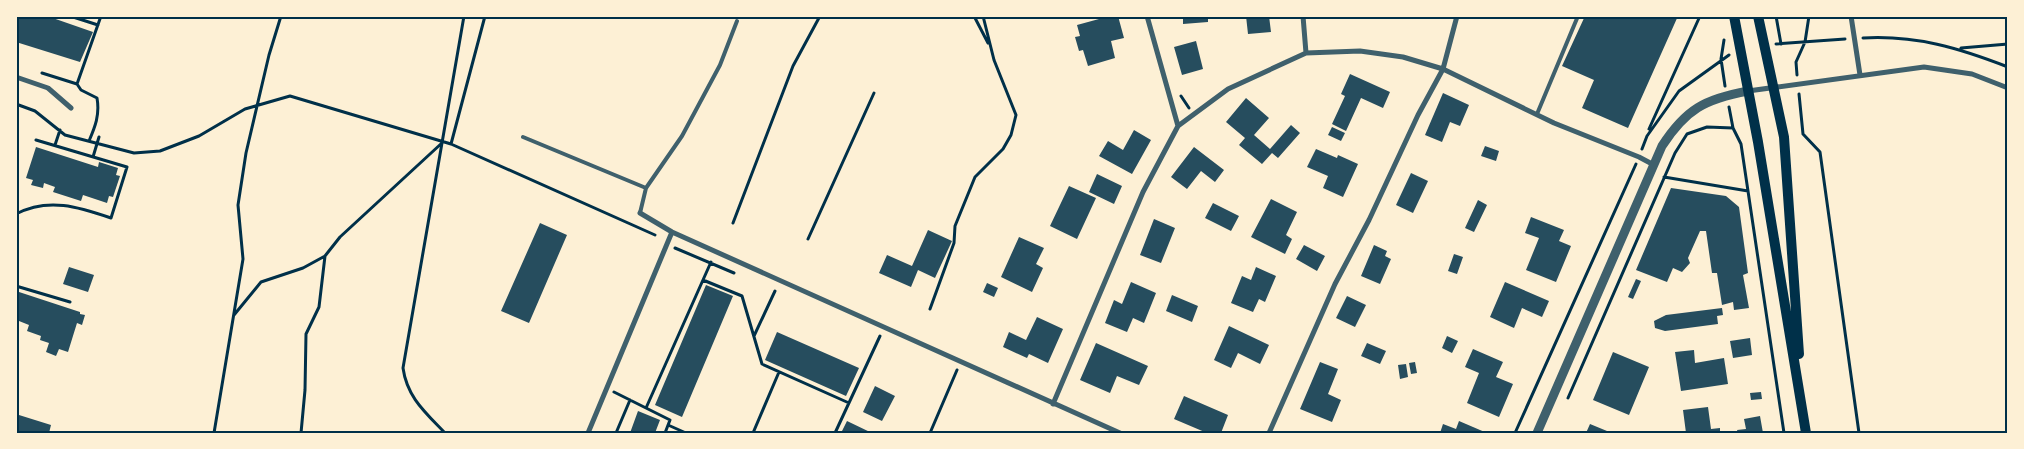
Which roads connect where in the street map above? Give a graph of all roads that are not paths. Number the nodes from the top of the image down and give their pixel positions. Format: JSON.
{"nodes":[{"id":1,"x":1146,"y":16,"type":"edge"},
{"id":2,"x":1302,"y":16,"type":"edge"},
{"id":3,"x":1457,"y":16,"type":"edge"},
{"id":4,"x":1578,"y":16,"type":"edge"},
{"id":5,"x":1734,"y":16,"type":"edge"},
{"id":6,"x":1758,"y":16,"type":"edge"},
{"id":7,"x":1851,"y":16,"type":"edge"},
{"id":8,"x":737,"y":21,"type":"dead end"},
{"id":9,"x":1306,"y":53,"type":"junction"},
{"id":10,"x":1443,"y":69,"type":"junction"},
{"id":11,"x":1860,"y":75,"type":"junction"},
{"id":12,"x":16,"y":77,"type":"edge"},
{"id":13,"x":2008,"y":88,"type":"edge"},
{"id":14,"x":1773,"y":89,"type":"junction"},
{"id":15,"x":1748,"y":91,"type":"junction"},
{"id":16,"x":71,"y":108,"type":"dead end"},
{"id":17,"x":1537,"y":114,"type":"junction"},
{"id":18,"x":1178,"y":126,"type":"junction"},
{"id":19,"x":523,"y":136,"type":"dead end"},
{"id":20,"x":1654,"y":165,"type":"junction"},
{"id":21,"x":646,"y":188,"type":"junction"},
{"id":22,"x":640,"y":213,"type":"joint"},
{"id":23,"x":672,"y":232,"type":"junction"},
{"id":24,"x":1053,"y":404,"type":"junction"},
{"id":25,"x":1802,"y":407,"type":"junction"},
{"id":26,"x":588,"y":433,"type":"edge"},
{"id":27,"x":1120,"y":433,"type":"edge"},
{"id":28,"x":1269,"y":433,"type":"edge"},
{"id":29,"x":1537,"y":433,"type":"edge"},
{"id":30,"x":1806,"y":433,"type":"edge"}],
"edges":[{"from":1,"to":18,"type":"street"},
{"from":2,"to":9,"type":"street"},
{"from":3,"to":10,"type":"street"},
{"from":4,"to":17,"type":"lane"},
{"from":5,"to":15,"type":"main road"},
{"from":6,"to":14,"type":"main road"},
{"from":7,"to":11,"type":"street"},
{"from":8,"to":21,"type":"lane"},
{"from":9,"to":10,"type":"street"},
{"from":9,"to":18,"type":"street"},
{"from":10,"to":17,"type":"street"},
{"from":10,"to":28,"type":"street"},
{"from":11,"to":13,"type":"street"},
{"from":11,"to":14,"type":"street"},
{"from":12,"to":16,"type":"street"},
{"from":14,"to":15,"type":"street"},
{"from":14,"to":25,"type":"main road"},
{"from":15,"to":20,"type":"street"},
{"from":15,"to":25,"type":"main road"},
{"from":17,"to":20,"type":"street"},
{"from":18,"to":24,"type":"street"},
{"from":19,"to":21,"type":"lane"},
{"from":20,"to":29,"type":"street"},
{"from":21,"to":22,"type":"lane"},
{"from":22,"to":23,"type":"street"},
{"from":23,"to":24,"type":"street"},
{"from":23,"to":26,"type":"street"},
{"from":24,"to":27,"type":"street"},
{"from":25,"to":30,"type":"main road"}]}
